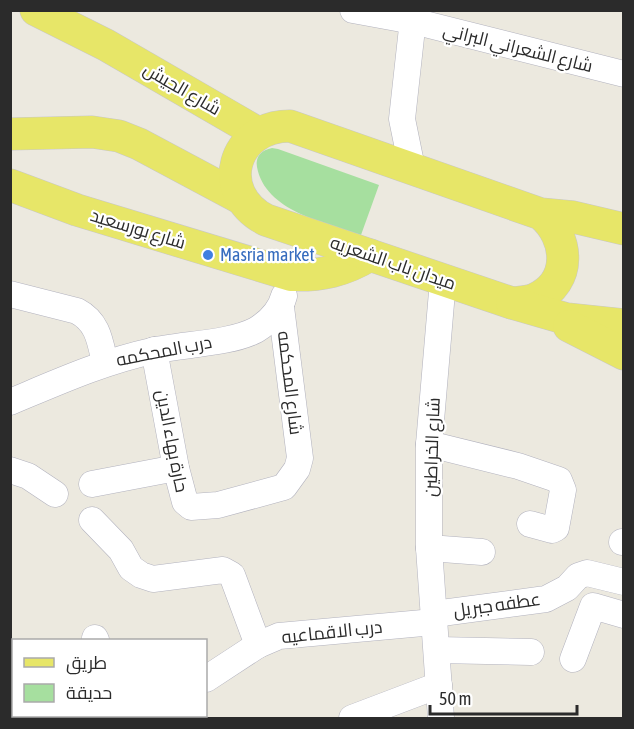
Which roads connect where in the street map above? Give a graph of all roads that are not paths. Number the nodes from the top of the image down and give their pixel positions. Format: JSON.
{"nodes":[{"id":1,"x":36,"y":10,"type":"edge"},
{"id":2,"x":80,"y":10,"type":"edge"},
{"id":3,"x":353,"y":10,"type":"edge"},
{"id":4,"x":414,"y":16,"type":"edge"},
{"id":5,"x":106,"y":45,"type":"junction"},
{"id":6,"x":624,"y":74,"type":"edge"},
{"id":7,"x":258,"y":133,"type":"junction"},
{"id":8,"x":10,"y":134,"type":"edge"},
{"id":9,"x":412,"y":168,"type":"junction"},
{"id":10,"x":10,"y":185,"type":"edge"},
{"id":11,"x":242,"y":199,"type":"junction"},
{"id":12,"x":541,"y":214,"type":"junction"},
{"id":13,"x":621,"y":233,"type":"edge"},
{"id":14,"x":370,"y":255,"type":"junction"},
{"id":15,"x":291,"y":275,"type":"junction"},
{"id":16,"x":443,"y":280,"type":"junction"},
{"id":17,"x":10,"y":294,"type":"edge"},
{"id":18,"x":512,"y":303,"type":"junction"},
{"id":19,"x":281,"y":307,"type":"junction"},
{"id":20,"x":547,"y":315,"type":"junction"},
{"id":21,"x":624,"y":325,"type":"edge"},
{"id":22,"x":154,"y":350,"type":"junction"},
{"id":23,"x":624,"y":354,"type":"edge"},
{"id":24,"x":105,"y":363,"type":"junction"},
{"id":25,"x":10,"y":402,"type":"edge"},
{"id":26,"x":429,"y":444,"type":"junction"},
{"id":27,"x":300,"y":458,"type":"joint"},
{"id":28,"x":176,"y":468,"type":"junction"},
{"id":29,"x":10,"y":470,"type":"edge"},
{"id":30,"x":92,"y":484,"type":"dead end"},
{"id":31,"x":55,"y":494,"type":"dead end"},
{"id":32,"x":92,"y":520,"type":"dead end"},
{"id":33,"x":530,"y":524,"type":"dead end"},
{"id":34,"x":429,"y":549,"type":"junction"},
{"id":35,"x":482,"y":552,"type":"dead end"},
{"id":36,"x":624,"y":582,"type":"edge"},
{"id":37,"x":624,"y":615,"type":"edge"},
{"id":38,"x":434,"y":618,"type":"junction"},
{"id":39,"x":258,"y":645,"type":"junction"},
{"id":40,"x":437,"y":650,"type":"junction"},
{"id":41,"x":531,"y":652,"type":"dead end"},
{"id":42,"x":573,"y":659,"type":"dead end"},
{"id":43,"x":207,"y":678,"type":"edge"},
{"id":44,"x":439,"y":686,"type":"junction"},
{"id":45,"x":352,"y":718,"type":"edge"},
{"id":46,"x":441,"y":718,"type":"edge"}],
"edges":[{"from":1,"to":5,"type":"main road","name":"شارع الجيش"},
{"from":2,"to":5,"type":"main road","name":"شارع الجيش"},
{"from":3,"to":4,"type":"street","name":"شارع الشعراني البراني"},
{"from":4,"to":6,"type":"street","name":"شارع الشعراني البراني"},
{"from":4,"to":9,"type":"street"},
{"from":5,"to":7,"type":"main road","name":"شارع الجيش"},
{"from":7,"to":9,"type":"main road"},
{"from":7,"to":11,"type":"main road"},
{"from":8,"to":11,"type":"main road"},
{"from":9,"to":12,"type":"main road"},
{"from":10,"to":15,"type":"main road","name":"شارع بورسعيد"},
{"from":11,"to":14,"type":"main road","name":"ميدان باب الشعريه"},
{"from":12,"to":13,"type":"main road"},
{"from":12,"to":18,"type":"main road"},
{"from":14,"to":15,"type":"main road","name":"شارع بورسعيد"},
{"from":14,"to":16,"type":"main road","name":"ميدان باب الشعريه"},
{"from":15,"to":19,"type":"street"},
{"from":16,"to":18,"type":"main road","name":"ميدان باب الشعريه"},
{"from":16,"to":26,"type":"street","name":"شارع الخراطين"},
{"from":17,"to":24,"type":"street"},
{"from":18,"to":20,"type":"main road"},
{"from":19,"to":22,"type":"street","name":"درب المحكمه"},
{"from":19,"to":27,"type":"street","name":"شارع المحكمه"},
{"from":20,"to":21,"type":"main road"},
{"from":20,"to":23,"type":"main road"},
{"from":22,"to":24,"type":"street","name":"درب المحكمه"},
{"from":22,"to":28,"type":"street","name":"حارة بهاء الدين"},
{"from":24,"to":25,"type":"street","name":"درب المحكمه"},
{"from":26,"to":33,"type":"street"},
{"from":26,"to":34,"type":"street","name":"شارع الخراطين"},
{"from":27,"to":28,"type":"street","name":"حارة بهاء الدين"},
{"from":28,"to":30,"type":"street"},
{"from":29,"to":31,"type":"street"},
{"from":32,"to":39,"type":"street"},
{"from":34,"to":35,"type":"street"},
{"from":34,"to":38,"type":"street","name":"شارع الخراطين"},
{"from":36,"to":38,"type":"street","name":"عطفه جبريل"},
{"from":37,"to":42,"type":"street"},
{"from":38,"to":39,"type":"street","name":"درب الاقماعيه"},
{"from":38,"to":40,"type":"street","name":"شارع الخراطين"},
{"from":39,"to":43,"type":"street","name":"درب الاقماعيه"},
{"from":40,"to":41,"type":"street"},
{"from":40,"to":44,"type":"street","name":"شارع الخراطين"},
{"from":44,"to":45,"type":"street"},
{"from":44,"to":46,"type":"street","name":"شارع الخراطين"}]}
